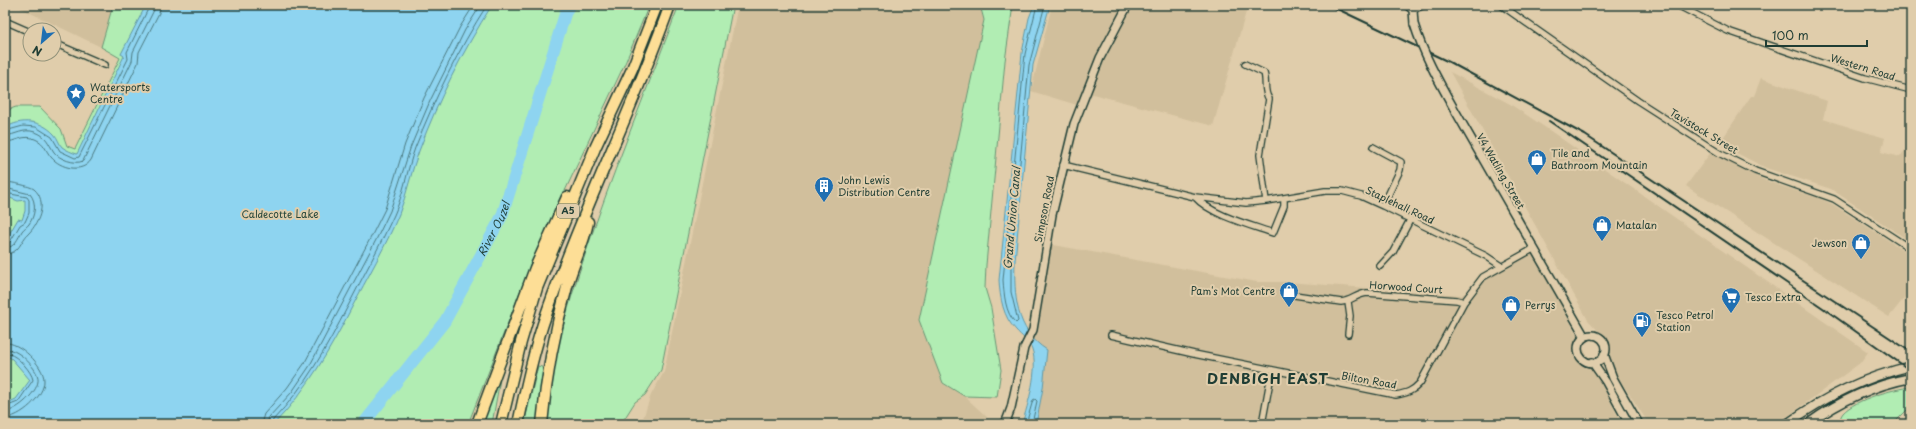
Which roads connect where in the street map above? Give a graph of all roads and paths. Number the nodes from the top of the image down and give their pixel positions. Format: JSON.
{"nodes":[{"id":1,"x":657,"y":5,"type":"edge"},
{"id":2,"x":670,"y":5,"type":"edge"},
{"id":3,"x":1128,"y":5,"type":"edge"},
{"id":4,"x":1424,"y":5,"type":"edge"},
{"id":5,"x":1501,"y":5,"type":"edge"},
{"id":6,"x":1677,"y":5,"type":"edge"},
{"id":7,"x":1410,"y":7,"type":"edge"},
{"id":8,"x":5,"y":21,"type":"edge"},
{"id":9,"x":22,"y":28,"type":"edge"},
{"id":10,"x":62,"y":47,"type":"edge"},
{"id":11,"x":1245,"y":64,"type":"dead end"},
{"id":12,"x":105,"y":66,"type":"dead end"},
{"id":13,"x":1911,"y":90,"type":"edge"},
{"id":14,"x":1373,"y":147,"type":"dead end"},
{"id":15,"x":595,"y":148,"type":"junction"},
{"id":16,"x":1063,"y":165,"type":"junction"},
{"id":17,"x":1195,"y":197,"type":"junction"},
{"id":18,"x":591,"y":198,"type":"junction"},
{"id":19,"x":1284,"y":198,"type":"junction"},
{"id":20,"x":1266,"y":201,"type":"junction"},
{"id":21,"x":1383,"y":206,"type":"junction"},
{"id":22,"x":1410,"y":220,"type":"junction"},
{"id":23,"x":1533,"y":249,"type":"junction"},
{"id":24,"x":1911,"y":249,"type":"edge"},
{"id":25,"x":1380,"y":266,"type":"dead end"},
{"id":26,"x":1501,"y":266,"type":"junction"},
{"id":27,"x":1288,"y":294,"type":"dead end"},
{"id":28,"x":1348,"y":302,"type":"junction"},
{"id":29,"x":1464,"y":302,"type":"junction"},
{"id":30,"x":1348,"y":334,"type":"dead end"},
{"id":31,"x":1111,"y":335,"type":"dead end"},
{"id":32,"x":1585,"y":337,"type":"junction"},
{"id":33,"x":1604,"y":354,"type":"junction"},
{"id":34,"x":1592,"y":362,"type":"junction"},
{"id":35,"x":1911,"y":366,"type":"edge"},
{"id":36,"x":1272,"y":370,"type":"junction"},
{"id":37,"x":1911,"y":378,"type":"edge"},
{"id":38,"x":477,"y":424,"type":"edge"},
{"id":39,"x":501,"y":424,"type":"edge"},
{"id":40,"x":518,"y":424,"type":"edge"},
{"id":41,"x":542,"y":424,"type":"edge"},
{"id":42,"x":1005,"y":424,"type":"edge"},
{"id":43,"x":1262,"y":424,"type":"edge"},
{"id":44,"x":1629,"y":424,"type":"edge"},
{"id":45,"x":1639,"y":424,"type":"edge"},
{"id":46,"x":1787,"y":424,"type":"edge"},
{"id":47,"x":1808,"y":424,"type":"edge"}],
"edges":[{"from":1,"to":15,"type":"highway","number":"A5"},
{"from":2,"to":18,"type":"highway","number":"A5"},
{"from":3,"to":16,"type":"street","name":"Simpson Road"},
{"from":4,"to":7,"type":"street"},
{"from":5,"to":24,"type":"street","name":"Tavistock Street"},
{"from":6,"to":13,"type":"street","name":"Western Road"},
{"from":7,"to":23,"type":"street","name":"V4 Watling Street","bridge":true},
{"from":8,"to":9,"type":"street"},
{"from":10,"to":12,"type":"street"},
{"from":11,"to":20,"type":"street"},
{"from":14,"to":21,"type":"street"},
{"from":15,"to":38,"type":"highway"},
{"from":15,"to":39,"type":"highway","number":"A5"},
{"from":16,"to":17,"type":"street","name":"Staplehall Road"},
{"from":16,"to":42,"type":"street","name":"Simpson Road"},
{"from":17,"to":19,"type":"street","name":"Staplehall Road"},
{"from":17,"to":20,"type":"street","name":"Staplehall Road"},
{"from":18,"to":40,"type":"highway","number":"A5"},
{"from":18,"to":41,"type":"highway"},
{"from":19,"to":20,"type":"street","name":"Staplehall Road"},
{"from":19,"to":21,"type":"street","name":"Staplehall Road"},
{"from":21,"to":22,"type":"street","name":"Staplehall Road"},
{"from":22,"to":25,"type":"street"},
{"from":22,"to":26,"type":"street","name":"Staplehall Road"},
{"from":23,"to":26,"type":"street","name":"Bilton Road"},
{"from":23,"to":32,"type":"street","name":"V4 Watling Street"},
{"from":26,"to":29,"type":"street","name":"Bilton Road"},
{"from":27,"to":28,"type":"street"},
{"from":28,"to":29,"type":"street","name":"Horwood Court"},
{"from":28,"to":30,"type":"street"},
{"from":29,"to":36,"type":"street","name":"Bilton Road"},
{"from":31,"to":36,"type":"street","name":"Bilton Road"},
{"from":32,"to":33,"type":"street"},
{"from":32,"to":34,"type":"street"},
{"from":33,"to":34,"type":"street"},
{"from":33,"to":45,"type":"street"},
{"from":34,"to":44,"type":"street"},
{"from":35,"to":46,"type":"main road"},
{"from":36,"to":43,"type":"street"},
{"from":37,"to":47,"type":"main road"}]}
